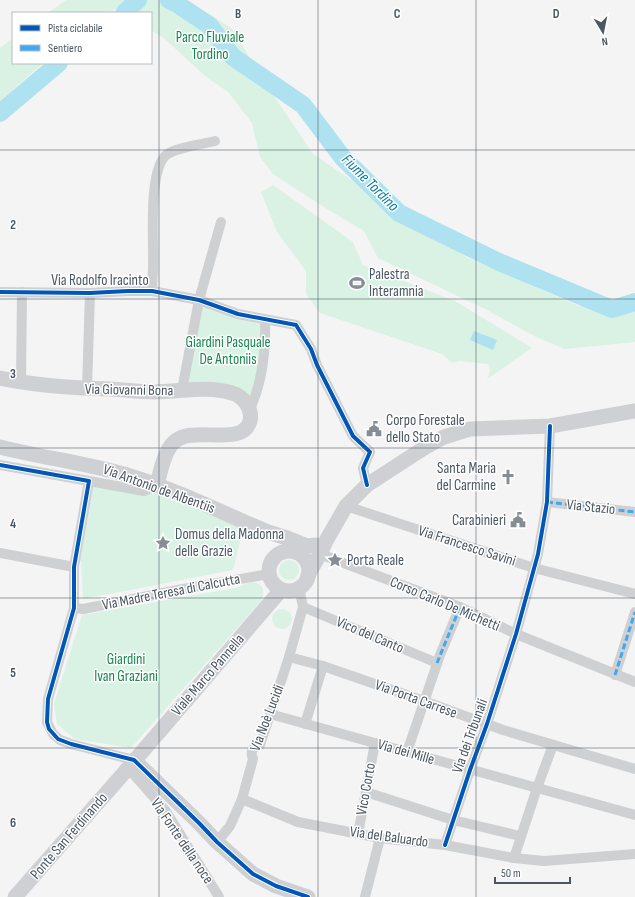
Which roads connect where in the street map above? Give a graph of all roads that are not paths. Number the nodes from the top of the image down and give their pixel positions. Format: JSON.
{"nodes":[{"id":1,"x":215,"y":141,"type":"dead end"},
{"id":2,"x":221,"y":222,"type":"dead end"},
{"id":3,"x":152,"y":291,"type":"junction"},
{"id":4,"x":0,"y":292,"type":"edge"},
{"id":5,"x":22,"y":292,"type":"junction"},
{"id":6,"x":90,"y":293,"type":"junction"},
{"id":7,"x":199,"y":300,"type":"junction"},
{"id":8,"x":265,"y":320,"type":"junction"},
{"id":9,"x":0,"y":378,"type":"edge"},
{"id":10,"x":21,"y":383,"type":"junction"},
{"id":11,"x":87,"y":389,"type":"junction"},
{"id":12,"x":182,"y":390,"type":"junction"},
{"id":13,"x":249,"y":411,"type":"junction"},
{"id":14,"x":635,"y":411,"type":"edge"},
{"id":15,"x":550,"y":426,"type":"junction"},
{"id":16,"x":0,"y":447,"type":"edge"},
{"id":17,"x":0,"y":465,"type":"edge"},
{"id":18,"x":89,"y":481,"type":"junction"},
{"id":19,"x":157,"y":485,"type":"junction"},
{"id":20,"x":367,"y":485,"type":"junction"},
{"id":21,"x":547,"y":502,"type":"junction"},
{"id":22,"x":346,"y":506,"type":"junction"},
{"id":23,"x":635,"y":512,"type":"edge"},
{"id":24,"x":268,"y":532,"type":"junction"},
{"id":25,"x":286,"y":538,"type":"junction"},
{"id":26,"x":321,"y":547,"type":"junction"},
{"id":27,"x":0,"y":552,"type":"edge"},
{"id":28,"x":299,"y":554,"type":"junction"},
{"id":29,"x":276,"y":555,"type":"junction"},
{"id":30,"x":74,"y":567,"type":"junction"},
{"id":31,"x":534,"y":568,"type":"junction"},
{"id":32,"x":268,"y":574,"type":"junction"},
{"id":33,"x":308,"y":575,"type":"junction"},
{"id":34,"x":299,"y":588,"type":"junction"},
{"id":35,"x":281,"y":590,"type":"junction"},
{"id":36,"x":635,"y":594,"type":"edge"},
{"id":37,"x":303,"y":607,"type":"junction"},
{"id":38,"x":460,"y":607,"type":"junction"},
{"id":39,"x":74,"y":608,"type":"junction"},
{"id":40,"x":635,"y":612,"type":"edge"},
{"id":41,"x":516,"y":634,"type":"junction"},
{"id":42,"x":289,"y":657,"type":"junction"},
{"id":43,"x":437,"y":663,"type":"junction"},
{"id":44,"x":323,"y":666,"type":"junction"},
{"id":45,"x":615,"y":674,"type":"junction"},
{"id":46,"x":635,"y":682,"type":"edge"},
{"id":47,"x":424,"y":700,"type":"junction"},
{"id":48,"x":270,"y":714,"type":"junction"},
{"id":49,"x":305,"y":724,"type":"junction"},
{"id":50,"x":487,"y":724,"type":"junction"},
{"id":51,"x":375,"y":743,"type":"junction"},
{"id":52,"x":553,"y":745,"type":"junction"},
{"id":53,"x":406,"y":752,"type":"junction"},
{"id":54,"x":128,"y":768,"type":"junction"},
{"id":55,"x":635,"y":769,"type":"edge"},
{"id":56,"x":470,"y":770,"type":"junction"},
{"id":57,"x":537,"y":788,"type":"junction"},
{"id":58,"x":366,"y":792,"type":"junction"},
{"id":59,"x":242,"y":799,"type":"junction"},
{"id":60,"x":635,"y":815,"type":"edge"},
{"id":61,"x":454,"y":820,"type":"junction"},
{"id":62,"x":358,"y":834,"type":"junction"},
{"id":63,"x":520,"y":836,"type":"junction"},
{"id":64,"x":380,"y":838,"type":"junction"},
{"id":65,"x":217,"y":842,"type":"junction"},
{"id":66,"x":445,"y":844,"type":"junction"},
{"id":67,"x":635,"y":854,"type":"edge"},
{"id":68,"x":514,"y":858,"type":"junction"},
{"id":69,"x":15,"y":897,"type":"edge"},
{"id":70,"x":219,"y":897,"type":"edge"},
{"id":71,"x":308,"y":897,"type":"edge"},
{"id":72,"x":365,"y":897,"type":"edge"}],
"edges":[{"from":1,"to":3,"type":"street"},
{"from":2,"to":7,"type":"street"},
{"from":3,"to":6,"type":"street","name":"Via Rodolfo Iracinto"},
{"from":3,"to":7,"type":"street","name":"Via Rodolfo Iracinto"},
{"from":4,"to":5,"type":"street","name":"Via Rodolfo Iracinto"},
{"from":5,"to":6,"type":"street","name":"Via Rodolfo Iracinto"},
{"from":5,"to":10,"type":"street"},
{"from":6,"to":11,"type":"street"},
{"from":7,"to":8,"type":"street","name":"Via Rodolfo Iracinto"},
{"from":7,"to":12,"type":"street"},
{"from":8,"to":13,"type":"street"},
{"from":8,"to":20,"type":"street","name":"Via Rodolfo Iracinto"},
{"from":9,"to":10,"type":"main road","name":"Via Giovanni Bona"},
{"from":10,"to":11,"type":"main road","name":"Via Giovanni Bona"},
{"from":11,"to":12,"type":"main road","name":"Via Giovanni Bona"},
{"from":12,"to":13,"type":"main road","name":"Via Giovanni Bona"},
{"from":13,"to":19,"type":"main road"},
{"from":14,"to":15,"type":"main road"},
{"from":15,"to":20,"type":"main road"},
{"from":15,"to":21,"type":"street","name":"Via dei Tribunali"},
{"from":16,"to":19,"type":"main road","name":"Via Antonio de Albentiis"},
{"from":17,"to":18,"type":"street"},
{"from":18,"to":19,"type":"street"},
{"from":18,"to":30,"type":"street"},
{"from":19,"to":24,"type":"main road","name":"Via Antonio de Albentiis"},
{"from":20,"to":22,"type":"main road"},
{"from":21,"to":23,"type":"street","name":"Via Stazio"},
{"from":21,"to":31,"type":"street","name":"Via dei Tribunali"},
{"from":22,"to":26,"type":"main road"},
{"from":22,"to":31,"type":"street","name":"Via Francesco Savini"},
{"from":24,"to":25,"type":"main road","name":"Via Antonio de Albentiis"},
{"from":24,"to":29,"type":"main road"},
{"from":25,"to":26,"type":"main road","name":"Via Antonio de Albentiis"},
{"from":25,"to":28,"type":"main road"},
{"from":26,"to":28,"type":"main road"},
{"from":26,"to":33,"type":"main road"},
{"from":26,"to":38,"type":"street","name":"Corso Carlo De Michetti"},
{"from":27,"to":30,"type":"street"},
{"from":28,"to":29,"type":"main road"},
{"from":28,"to":33,"type":"main road"},
{"from":29,"to":32,"type":"main road"},
{"from":30,"to":39,"type":"street"},
{"from":31,"to":36,"type":"street","name":"Via Francesco Savini"},
{"from":31,"to":41,"type":"street","name":"Via dei Tribunali"},
{"from":32,"to":35,"type":"main road"},
{"from":32,"to":39,"type":"street","name":"Via Madre Teresa di Calcutta"},
{"from":33,"to":34,"type":"main road"},
{"from":34,"to":35,"type":"main road"},
{"from":34,"to":37,"type":"street","name":"Via Noè Lucidi"},
{"from":35,"to":54,"type":"main road","name":"Viale Marco Pannella"},
{"from":37,"to":42,"type":"street","name":"Via Noè Lucidi"},
{"from":37,"to":43,"type":"street","name":"Vico del Canto"},
{"from":38,"to":41,"type":"street","name":"Corso Carlo De Michetti"},
{"from":38,"to":43,"type":"street"},
{"from":39,"to":54,"type":"street"},
{"from":40,"to":45,"type":"street"},
{"from":41,"to":45,"type":"street","name":"Corso Carlo De Michetti"},
{"from":41,"to":50,"type":"street","name":"Via dei Tribunali"},
{"from":42,"to":44,"type":"street","name":"Via Porta Carrese"},
{"from":42,"to":48,"type":"street","name":"Via Noè Lucidi"},
{"from":43,"to":47,"type":"street"},
{"from":44,"to":47,"type":"street","name":"Via Porta Carrese"},
{"from":44,"to":49,"type":"street"},
{"from":45,"to":46,"type":"street","name":"Corso Carlo De Michetti"},
{"from":47,"to":50,"type":"street","name":"Via Porta Carrese"},
{"from":47,"to":53,"type":"street"},
{"from":48,"to":49,"type":"street","name":"Via dei Mille"},
{"from":48,"to":59,"type":"street","name":"Via Noè Lucidi"},
{"from":49,"to":51,"type":"street","name":"Via dei Mille"},
{"from":50,"to":52,"type":"street","name":"Via Porta Carrese"},
{"from":50,"to":56,"type":"street","name":"Via dei Tribunali"},
{"from":51,"to":53,"type":"street","name":"Via dei Mille"},
{"from":51,"to":58,"type":"street","name":"Vico Corto"},
{"from":52,"to":55,"type":"street","name":"Via Porta Carrese"},
{"from":52,"to":57,"type":"street"},
{"from":53,"to":56,"type":"street","name":"Via dei Mille"},
{"from":54,"to":65,"type":"main road"},
{"from":54,"to":69,"type":"main road","name":"Ponte San Ferdinando"},
{"from":54,"to":70,"type":"street","name":"Via Fonte della noce"},
{"from":56,"to":57,"type":"street","name":"Via dei Mille"},
{"from":56,"to":61,"type":"street","name":"Via dei Tribunali"},
{"from":57,"to":60,"type":"street","name":"Via dei Mille"},
{"from":57,"to":63,"type":"street"},
{"from":58,"to":61,"type":"street"},
{"from":58,"to":62,"type":"street","name":"Vico Corto"},
{"from":59,"to":62,"type":"street","name":"Via del Baluardo"},
{"from":59,"to":65,"type":"street","name":"Via Noè Lucidi"},
{"from":61,"to":63,"type":"street"},
{"from":61,"to":66,"type":"street","name":"Via dei Tribunali"},
{"from":62,"to":64,"type":"street","name":"Via del Baluardo"},
{"from":63,"to":68,"type":"street"},
{"from":64,"to":66,"type":"street","name":"Via del Baluardo"},
{"from":64,"to":72,"type":"street"},
{"from":65,"to":71,"type":"main road"},
{"from":66,"to":68,"type":"street","name":"Via del Baluardo"},
{"from":67,"to":68,"type":"street","name":"Via del Baluardo"}]}
